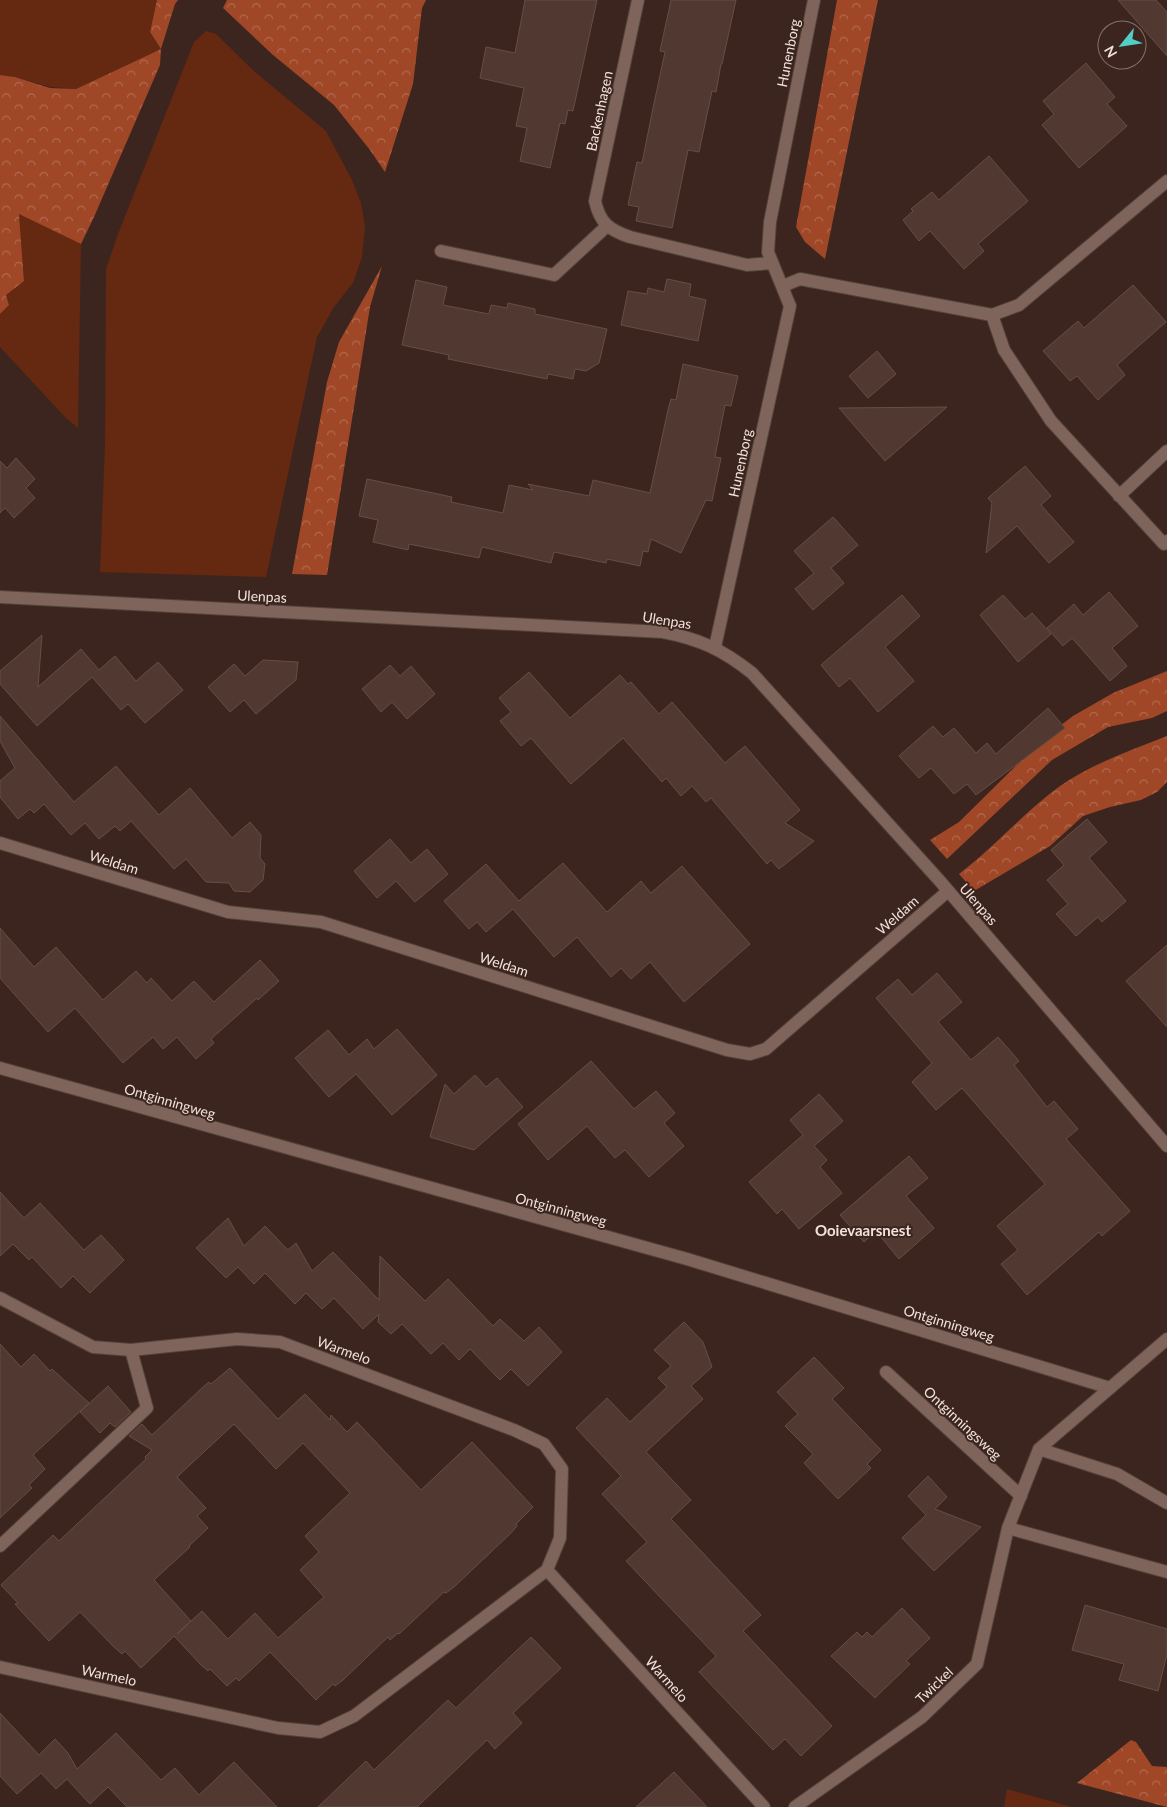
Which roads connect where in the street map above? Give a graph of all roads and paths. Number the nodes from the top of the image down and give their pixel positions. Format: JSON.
{"nodes":[{"id":1,"x":638,"y":0,"type":"edge"},
{"id":2,"x":814,"y":0,"type":"edge"},
{"id":3,"x":1167,"y":182,"type":"edge"},
{"id":4,"x":607,"y":226,"type":"junction"},
{"id":5,"x":441,"y":250,"type":"dead end"},
{"id":6,"x":772,"y":263,"type":"junction"},
{"id":7,"x":783,"y":286,"type":"junction"},
{"id":8,"x":992,"y":316,"type":"junction"},
{"id":9,"x":1167,"y":451,"type":"edge"},
{"id":10,"x":1119,"y":496,"type":"junction"},
{"id":11,"x":1167,"y":541,"type":"edge"},
{"id":12,"x":0,"y":597,"type":"edge"},
{"id":13,"x":715,"y":647,"type":"junction"},
{"id":14,"x":0,"y":843,"type":"edge"},
{"id":15,"x":948,"y":891,"type":"junction"},
{"id":16,"x":0,"y":1068,"type":"edge"},
{"id":17,"x":1167,"y":1146,"type":"edge"},
{"id":18,"x":0,"y":1298,"type":"edge"},
{"id":19,"x":1167,"y":1339,"type":"edge"},
{"id":20,"x":131,"y":1350,"type":"junction"},
{"id":21,"x":886,"y":1372,"type":"dead end"},
{"id":22,"x":1110,"y":1388,"type":"junction"},
{"id":23,"x":1039,"y":1450,"type":"junction"},
{"id":24,"x":1021,"y":1496,"type":"junction"},
{"id":25,"x":1167,"y":1503,"type":"edge"},
{"id":26,"x":1008,"y":1528,"type":"junction"},
{"id":27,"x":0,"y":1546,"type":"edge"},
{"id":28,"x":547,"y":1570,"type":"junction"},
{"id":29,"x":1167,"y":1572,"type":"edge"},
{"id":30,"x":0,"y":1667,"type":"edge"},
{"id":31,"x":764,"y":1807,"type":"edge"},
{"id":32,"x":795,"y":1807,"type":"edge"}],
"edges":[{"from":1,"to":4,"type":"street","name":"Backenhagen"},
{"from":2,"to":6,"type":"street","name":"Hunenborg"},
{"from":3,"to":8,"type":"street"},
{"from":4,"to":5,"type":"street"},
{"from":4,"to":6,"type":"street"},
{"from":6,"to":7,"type":"street","name":"Hunenborg"},
{"from":7,"to":8,"type":"street"},
{"from":7,"to":13,"type":"street","name":"Hunenborg"},
{"from":8,"to":10,"type":"street"},
{"from":9,"to":10,"type":"street"},
{"from":10,"to":11,"type":"street"},
{"from":12,"to":13,"type":"street","name":"Ulenpas"},
{"from":13,"to":15,"type":"street","name":"Ulenpas"},
{"from":14,"to":15,"type":"street","name":"Weldam"},
{"from":15,"to":17,"type":"street","name":"Ulenpas"},
{"from":16,"to":22,"type":"street","name":"Ontginningweg"},
{"from":18,"to":20,"type":"street","name":"Warmelo"},
{"from":19,"to":22,"type":"street","name":"Twickel"},
{"from":20,"to":27,"type":"street"},
{"from":20,"to":28,"type":"street","name":"Warmelo"},
{"from":21,"to":24,"type":"street","name":"Ontginningsweg"},
{"from":22,"to":23,"type":"street","name":"Twickel"},
{"from":23,"to":24,"type":"street","name":"Twickel"},
{"from":23,"to":25,"type":"street"},
{"from":24,"to":26,"type":"street","name":"Twickel"},
{"from":26,"to":29,"type":"street"},
{"from":26,"to":32,"type":"street","name":"Twickel"},
{"from":28,"to":30,"type":"street","name":"Warmelo"},
{"from":28,"to":31,"type":"street","name":"Warmelo"}]}
